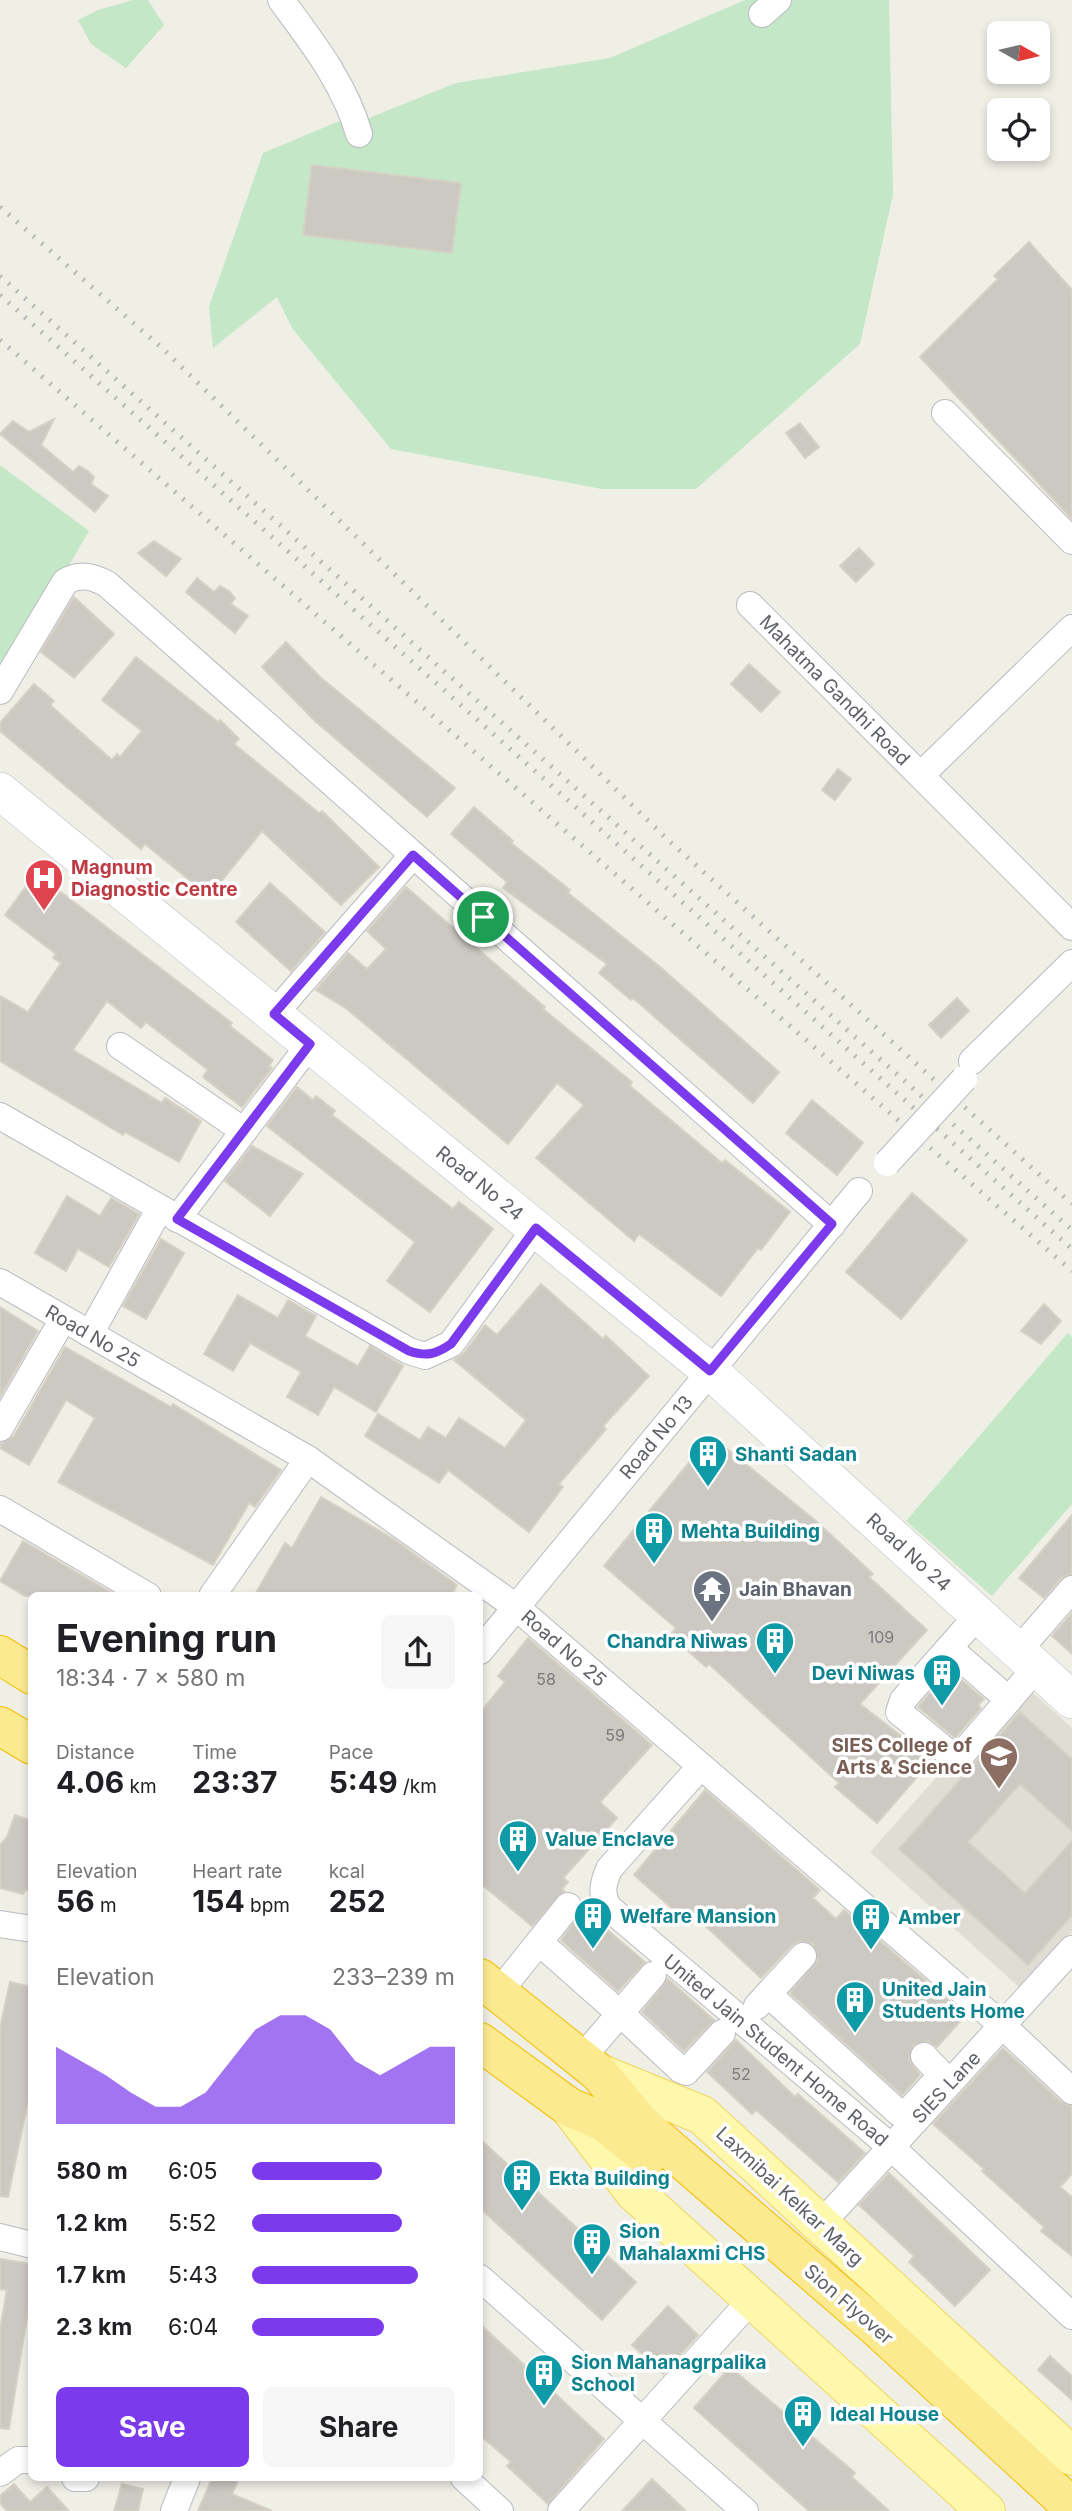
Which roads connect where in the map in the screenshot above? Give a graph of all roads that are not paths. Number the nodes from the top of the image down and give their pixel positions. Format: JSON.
{"nodes":[{"id":1,"x":281,"y":0,"type":"edge"},
{"id":2,"x":359,"y":134,"type":"dead end"},
{"id":3,"x":945,"y":413,"type":"dead end"},
{"id":4,"x":1072,"y":541,"type":"edge"},
{"id":5,"x":750,"y":605,"type":"dead end"},
{"id":6,"x":1072,"y":628,"type":"edge"},
{"id":7,"x":0,"y":691,"type":"edge"},
{"id":8,"x":921,"y":775,"type":"junction"},
{"id":9,"x":0,"y":791,"type":"edge"},
{"id":10,"x":413,"y":855,"type":"junction"},
{"id":11,"x":1072,"y":927,"type":"edge"},
{"id":12,"x":1072,"y":963,"type":"edge"},
{"id":13,"x":274,"y":1014,"type":"junction"},
{"id":14,"x":310,"y":1044,"type":"junction"},
{"id":15,"x":120,"y":1046,"type":"dead end"},
{"id":16,"x":0,"y":1116,"type":"edge"},
{"id":17,"x":244,"y":1131,"type":"junction"},
{"id":18,"x":887,"y":1163,"type":"dead end"},
{"id":19,"x":859,"y":1191,"type":"dead end"},
{"id":20,"x":168,"y":1213,"type":"junction"},
{"id":21,"x":832,"y":1224,"type":"junction"},
{"id":22,"x":536,"y":1228,"type":"junction"},
{"id":23,"x":0,"y":1282,"type":"edge"},
{"id":24,"x":63,"y":1319,"type":"junction"},
{"id":25,"x":90,"y":1334,"type":"junction"},
{"id":26,"x":710,"y":1371,"type":"junction"},
{"id":27,"x":0,"y":1428,"type":"edge"},
{"id":28,"x":308,"y":1459,"type":"junction"},
{"id":29,"x":0,"y":1508,"type":"edge"},
{"id":30,"x":1072,"y":1589,"type":"edge"},
{"id":31,"x":141,"y":1592,"type":"edge"},
{"id":32,"x":215,"y":1592,"type":"edge"},
{"id":33,"x":516,"y":1607,"type":"junction"},
{"id":34,"x":978,"y":1615,"type":"junction"},
{"id":35,"x":483,"y":1647,"type":"edge"},
{"id":36,"x":949,"y":1648,"type":"junction"},
{"id":37,"x":0,"y":1655,"type":"edge"},
{"id":38,"x":1027,"y":1660,"type":"junction"},
{"id":39,"x":28,"y":1672,"type":"edge"},
{"id":40,"x":1009,"y":1700,"type":"junction"},
{"id":41,"x":1072,"y":1700,"type":"edge"},
{"id":42,"x":0,"y":1726,"type":"edge"},
{"id":43,"x":28,"y":1743,"type":"edge"},
{"id":44,"x":700,"y":1767,"type":"junction"},
{"id":45,"x":568,"y":1906,"type":"dead end"},
{"id":46,"x":0,"y":1924,"type":"edge"},
{"id":47,"x":28,"y":1928,"type":"edge"},
{"id":48,"x":539,"y":1942,"type":"junction"},
{"id":49,"x":1072,"y":1949,"type":"edge"},
{"id":50,"x":803,"y":1956,"type":"dead end"},
{"id":51,"x":645,"y":1974,"type":"dead end"},
{"id":52,"x":489,"y":1986,"type":"edge"},
{"id":53,"x":768,"y":1994,"type":"junction"},
{"id":54,"x":615,"y":2009,"type":"junction"},
{"id":55,"x":1003,"y":2026,"type":"junction"},
{"id":56,"x":733,"y":2028,"type":"junction"},
{"id":57,"x":483,"y":2044,"type":"edge"},
{"id":58,"x":827,"y":2047,"type":"junction"},
{"id":59,"x":924,"y":2056,"type":"dead end"},
{"id":60,"x":670,"y":2059,"type":"junction"},
{"id":61,"x":584,"y":2061,"type":"junction"},
{"id":62,"x":804,"y":2072,"type":"junction"},
{"id":63,"x":1072,"y":2091,"type":"edge"},
{"id":64,"x":564,"y":2104,"type":"junction"},
{"id":65,"x":624,"y":2105,"type":"junction"},
{"id":66,"x":891,"y":2147,"type":"junction"},
{"id":67,"x":820,"y":2225,"type":"junction"},
{"id":68,"x":0,"y":2237,"type":"edge"},
{"id":69,"x":28,"y":2244,"type":"edge"},
{"id":70,"x":483,"y":2281,"type":"edge"},
{"id":71,"x":752,"y":2299,"type":"junction"},
{"id":72,"x":1072,"y":2316,"type":"edge"},
{"id":73,"x":644,"y":2419,"type":"junction"},
{"id":74,"x":1072,"y":2456,"type":"edge"},
{"id":75,"x":28,"y":2460,"type":"edge"},
{"id":76,"x":0,"y":2473,"type":"edge"},
{"id":77,"x":186,"y":2481,"type":"edge"},
{"id":78,"x":467,"y":2481,"type":"edge"},
{"id":79,"x":1072,"y":2507,"type":"edge"},
{"id":80,"x":174,"y":2511,"type":"edge"},
{"id":81,"x":500,"y":2511,"type":"edge"},
{"id":82,"x":561,"y":2511,"type":"edge"},
{"id":83,"x":745,"y":2511,"type":"edge"},
{"id":84,"x":986,"y":2511,"type":"edge"},
{"id":85,"x":1052,"y":2511,"type":"edge"}],
"edges":[{"from":1,"to":2,"type":"street"},
{"from":3,"to":4,"type":"street"},
{"from":5,"to":8,"type":"street","name":"Mahatma Gandhi Road"},
{"from":6,"to":8,"type":"street","name":"Mahatma Gandhi Road"},
{"from":7,"to":10,"type":"street"},
{"from":8,"to":11,"type":"street","name":"Mahatma Gandhi Road"},
{"from":9,"to":13,"type":"street","name":"Road No 24"},
{"from":10,"to":13,"type":"street"},
{"from":10,"to":21,"type":"street"},
{"from":12,"to":18,"type":"street","bridge":true},
{"from":13,"to":14,"type":"street","name":"Road No 24"},
{"from":14,"to":17,"type":"street"},
{"from":14,"to":22,"type":"street","name":"Road No 24"},
{"from":15,"to":17,"type":"street"},
{"from":16,"to":20,"type":"street"},
{"from":17,"to":20,"type":"street"},
{"from":19,"to":21,"type":"street","name":"Road No 13"},
{"from":20,"to":22,"type":"street"},
{"from":20,"to":25,"type":"street"},
{"from":21,"to":26,"type":"street","name":"Road No 13"},
{"from":22,"to":26,"type":"street","name":"Road No 24"},
{"from":23,"to":24,"type":"street","name":"Road No 25"},
{"from":24,"to":25,"type":"street","name":"Road No 25"},
{"from":24,"to":27,"type":"street"},
{"from":25,"to":28,"type":"street","name":"Road No 25"},
{"from":26,"to":33,"type":"street","name":"Road No 13"},
{"from":26,"to":34,"type":"street","name":"Road No 24"},
{"from":28,"to":32,"type":"street"},
{"from":28,"to":33,"type":"street","name":"Road No 25"},
{"from":29,"to":31,"type":"street"},
{"from":30,"to":38,"type":"street"},
{"from":33,"to":35,"type":"street","name":"Road No 13"},
{"from":33,"to":44,"type":"street","name":"Road No 25"},
{"from":34,"to":36,"type":"street"},
{"from":34,"to":38,"type":"street","name":"Road No 24"},
{"from":36,"to":40,"type":"street"},
{"from":36,"to":40,"type":"street"},
{"from":37,"to":39,"type":"highway"},
{"from":38,"to":40,"type":"street"},
{"from":38,"to":41,"type":"street","name":"Road No 24"},
{"from":42,"to":43,"type":"highway"},
{"from":44,"to":55,"type":"street","name":"Road No 25"},
{"from":44,"to":56,"type":"street","name":"United Jain Student Home Road"},
{"from":45,"to":48,"type":"street"},
{"from":46,"to":47,"type":"street"},
{"from":48,"to":52,"type":"street"},
{"from":48,"to":54,"type":"street"},
{"from":49,"to":55,"type":"street","name":"SIES Lane"},
{"from":50,"to":53,"type":"street"},
{"from":51,"to":54,"type":"street"},
{"from":52,"to":61,"type":"highway"},
{"from":53,"to":56,"type":"street"},
{"from":53,"to":58,"type":"street"},
{"from":54,"to":60,"type":"street"},
{"from":54,"to":61,"type":"street"},
{"from":55,"to":63,"type":"street","name":"Road No 25"},
{"from":55,"to":66,"type":"street","name":"SIES Lane"},
{"from":56,"to":60,"type":"street"},
{"from":56,"to":62,"type":"street","name":"United Jain Student Home Road"},
{"from":57,"to":64,"type":"highway"},
{"from":58,"to":59,"type":"street"},
{"from":58,"to":62,"type":"street"},
{"from":60,"to":65,"type":"street"},
{"from":61,"to":64,"type":"highway"},
{"from":61,"to":65,"type":"highway"},
{"from":62,"to":66,"type":"street","name":"United Jain Student Home Road"},
{"from":64,"to":65,"type":"highway"},
{"from":64,"to":71,"type":"main road"},
{"from":65,"to":67,"type":"main road","name":"Laxmibai Kelkar Marg"},
{"from":65,"to":79,"type":"highway","name":"Sion Flyover"},
{"from":65,"to":85,"type":"highway","name":"Sion Flyover"},
{"from":66,"to":67,"type":"street","name":"SIES Lane"},
{"from":66,"to":72,"type":"street","name":"United Jain Student Home Road"},
{"from":67,"to":74,"type":"main road","name":"Laxmibai Kelkar Marg"},
{"from":68,"to":69,"type":"street"},
{"from":70,"to":73,"type":"street"},
{"from":71,"to":73,"type":"street"},
{"from":71,"to":84,"type":"main road"},
{"from":73,"to":82,"type":"street"},
{"from":73,"to":83,"type":"street"},
{"from":75,"to":76,"type":"street"},
{"from":77,"to":80,"type":"street"},
{"from":78,"to":81,"type":"street"}]}
